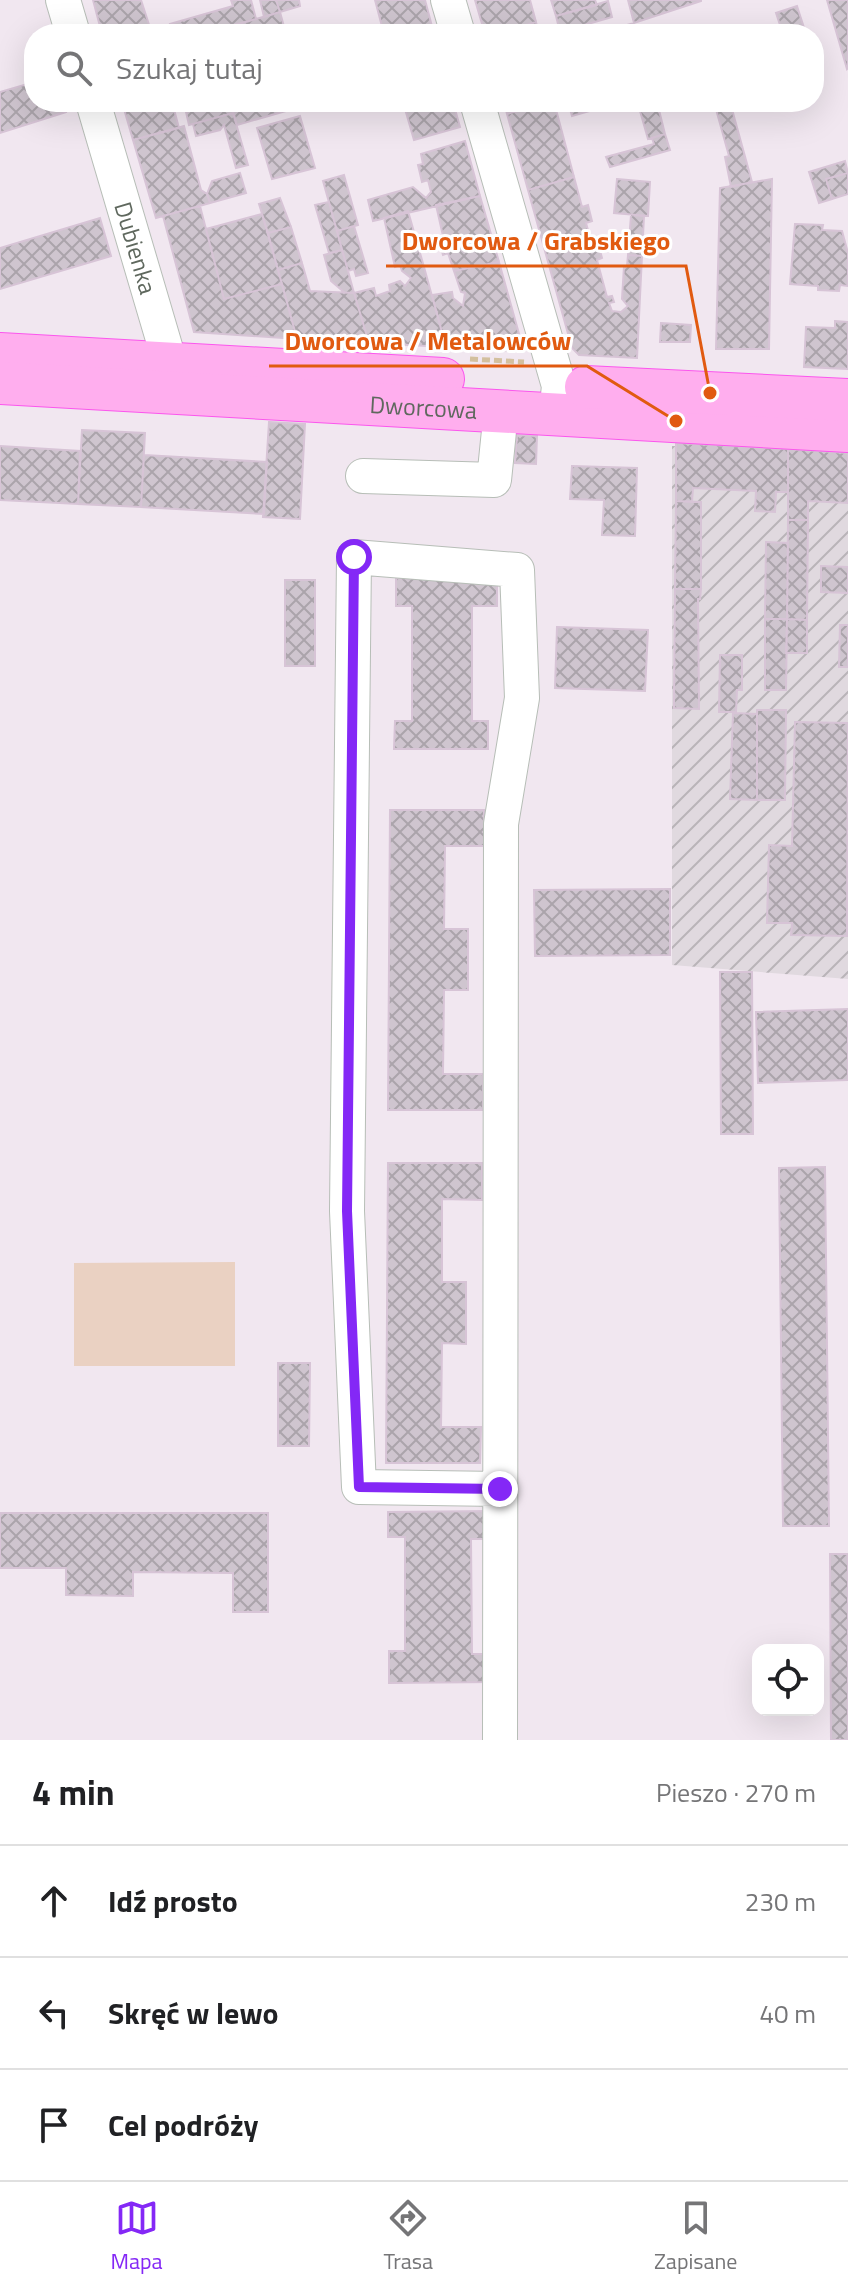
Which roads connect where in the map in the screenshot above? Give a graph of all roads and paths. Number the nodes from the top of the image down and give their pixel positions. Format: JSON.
{"nodes":[{"id":1,"x":63,"y":0,"type":"edge"},
{"id":2,"x":448,"y":0,"type":"edge"},
{"id":3,"x":70,"y":24,"type":"edge"},
{"id":4,"x":455,"y":24,"type":"edge"},
{"id":5,"x":96,"y":112,"type":"edge"},
{"id":6,"x":480,"y":112,"type":"edge"},
{"id":7,"x":0,"y":354,"type":"edge"},
{"id":8,"x":170,"y":378,"type":"junction"},
{"id":9,"x":0,"y":383,"type":"edge"},
{"id":10,"x":558,"y":400,"type":"junction"},
{"id":11,"x":848,"y":400,"type":"edge"},
{"id":12,"x":501,"y":411,"type":"junction"},
{"id":13,"x":848,"y":431,"type":"edge"},
{"id":14,"x":363,"y":476,"type":"dead end"},
{"id":15,"x":500,"y":1489,"type":"junction"},
{"id":16,"x":500,"y":1740,"type":"edge"}],
"edges":[{"from":1,"to":3,"type":"street"},
{"from":2,"to":4,"type":"street"},
{"from":5,"to":8,"type":"street","name":"Dubienka"},
{"from":6,"to":10,"type":"street"},
{"from":7,"to":8,"type":"main road","name":"Dworcowa"},
{"from":8,"to":9,"type":"main road","name":"Dworcowa"},
{"from":8,"to":10,"type":"main road","name":"Dworcowa"},
{"from":8,"to":12,"type":"main road","name":"Dworcowa"},
{"from":10,"to":11,"type":"main road","name":"Dworcowa"},
{"from":10,"to":12,"type":"main road","name":"Dworcowa"},
{"from":10,"to":13,"type":"main road","name":"Dworcowa"},
{"from":12,"to":14,"type":"street"},
{"from":15,"to":15,"type":"street"},
{"from":15,"to":16,"type":"street"}]}
